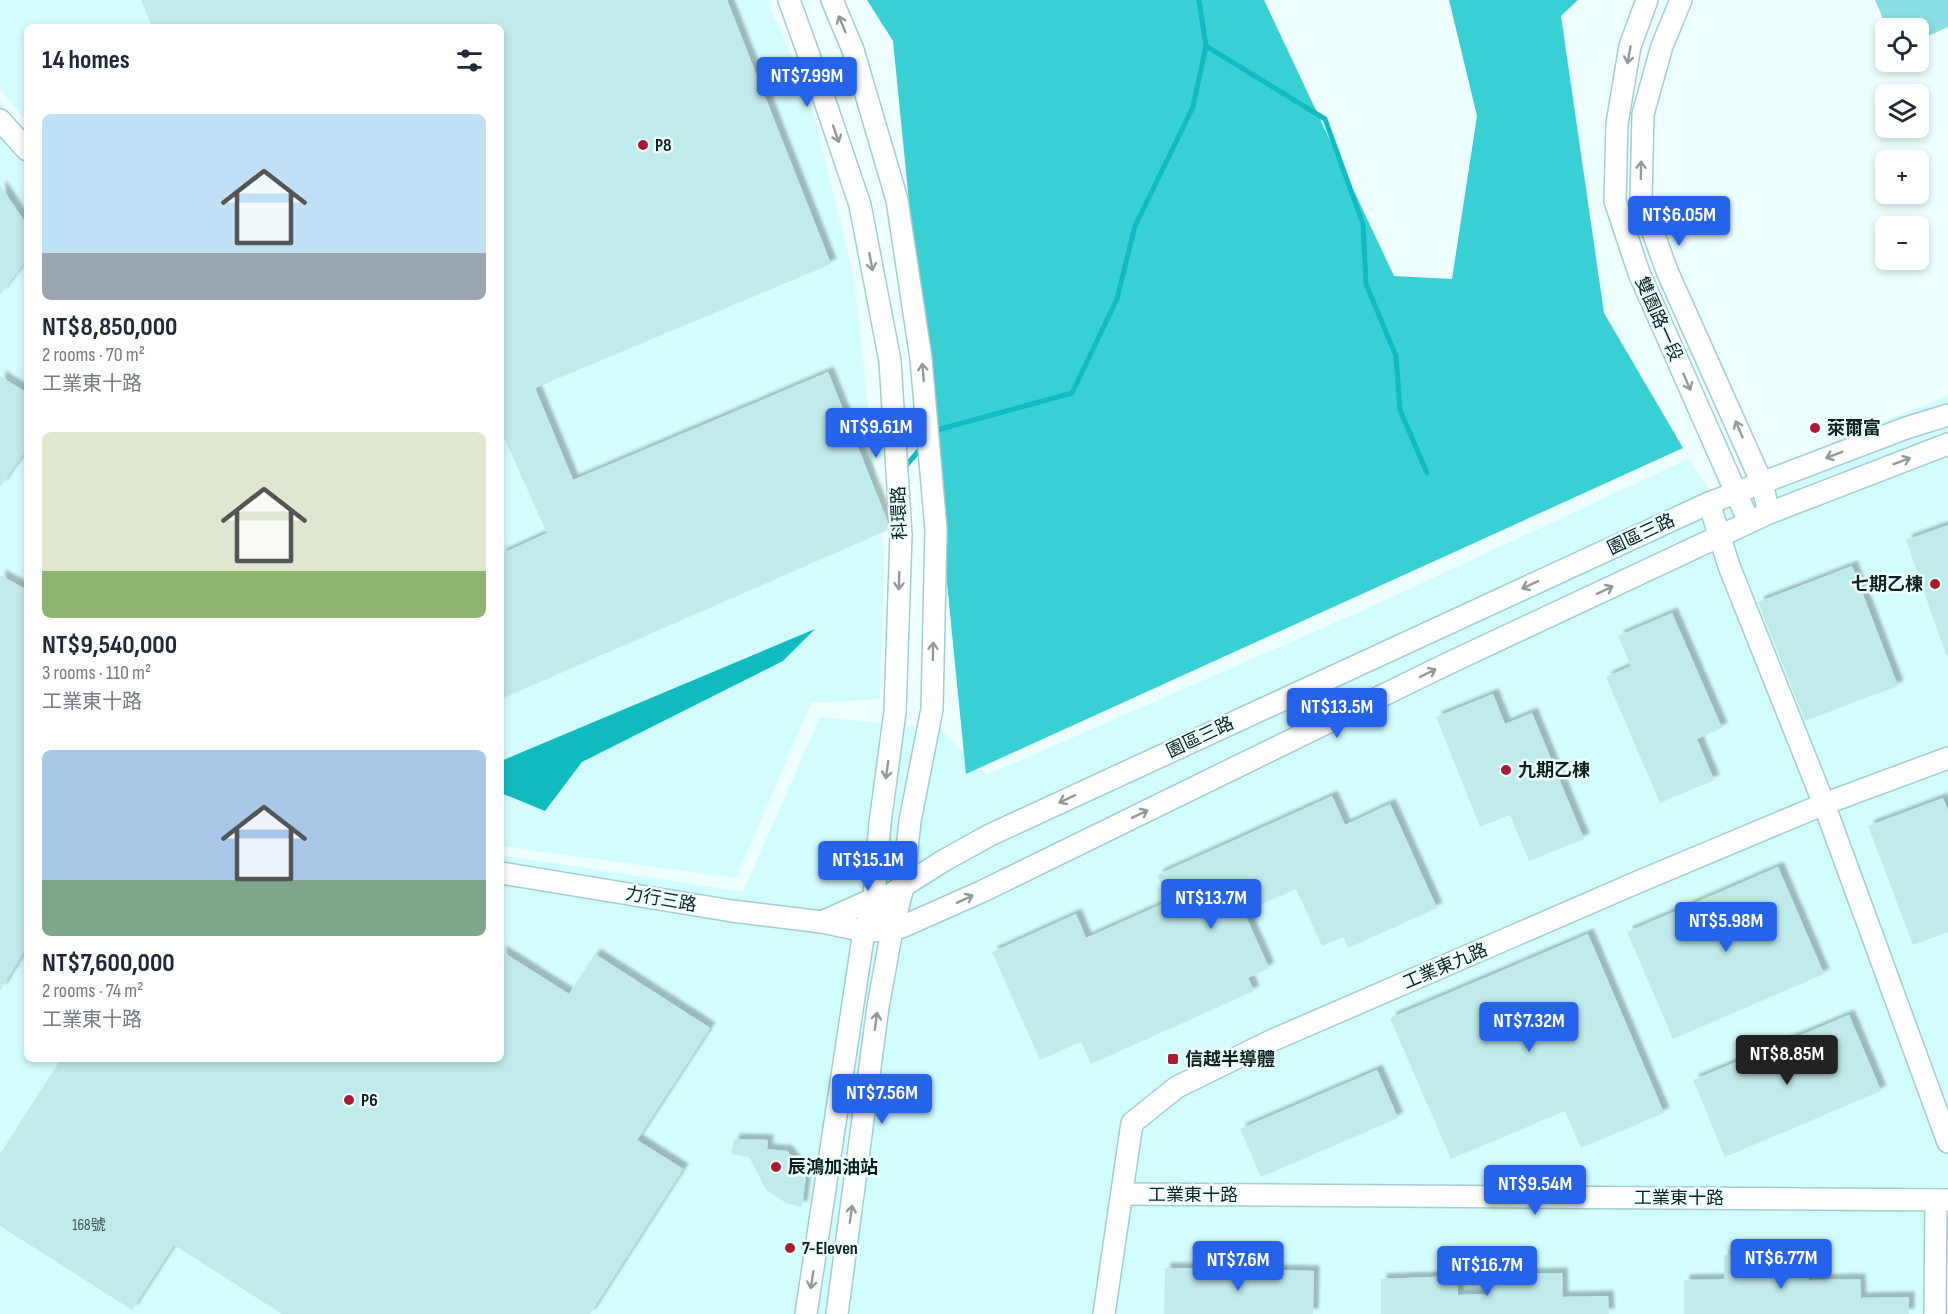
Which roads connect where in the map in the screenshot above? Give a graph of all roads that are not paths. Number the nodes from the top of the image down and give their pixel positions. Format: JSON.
{"nodes":[{"id":1,"x":789,"y":0,"type":"edge"},
{"id":2,"x":832,"y":0,"type":"edge"},
{"id":3,"x":1647,"y":0,"type":"edge"},
{"id":4,"x":1681,"y":0,"type":"edge"},
{"id":5,"x":0,"y":120,"type":"edge"},
{"id":6,"x":24,"y":147,"type":"edge"},
{"id":7,"x":1948,"y":415,"type":"edge"},
{"id":8,"x":1948,"y":444,"type":"edge"},
{"id":9,"x":1762,"y":483,"type":"junction"},
{"id":10,"x":1736,"y":492,"type":"junction"},
{"id":11,"x":1709,"y":503,"type":"junction"},
{"id":12,"x":1769,"y":513,"type":"junction"},
{"id":13,"x":1749,"y":522,"type":"junction"},
{"id":14,"x":1719,"y":537,"type":"junction"},
{"id":15,"x":1948,"y":758,"type":"edge"},
{"id":16,"x":1824,"y":804,"type":"junction"},
{"id":17,"x":908,"y":830,"type":"junction"},
{"id":18,"x":943,"y":861,"type":"junction"},
{"id":19,"x":504,"y":873,"type":"edge"},
{"id":20,"x":890,"y":892,"type":"junction"},
{"id":21,"x":822,"y":922,"type":"junction"},
{"id":22,"x":891,"y":930,"type":"junction"},
{"id":23,"x":864,"y":932,"type":"junction"},
{"id":24,"x":1948,"y":1142,"type":"edge"},
{"id":25,"x":1122,"y":1194,"type":"junction"},
{"id":26,"x":1942,"y":1200,"type":"edge"},
{"id":27,"x":807,"y":1314,"type":"edge"},
{"id":28,"x":837,"y":1314,"type":"edge"},
{"id":29,"x":1104,"y":1314,"type":"edge"},
{"id":30,"x":1935,"y":1314,"type":"edge"}],
"edges":[{"from":1,"to":20,"type":"street","name":"科環路","one_way":true},
{"from":17,"to":2,"type":"street","name":"科環路","one_way":true},
{"from":3,"to":10,"type":"street","name":"雙園路一段","one_way":true},
{"from":9,"to":4,"type":"street","name":"雙園路一段","one_way":true},
{"from":5,"to":6,"type":"street"},
{"from":7,"to":9,"type":"street","name":"園區三路","one_way":true},
{"from":12,"to":8,"type":"street","name":"園區三路","one_way":true},
{"from":9,"to":10,"type":"street","name":"園區三路"},
{"from":9,"to":12,"type":"street","name":"雙園路一段"},
{"from":10,"to":11,"type":"street","name":"園區三路"},
{"from":10,"to":13,"type":"street","name":"雙園路一段"},
{"from":11,"to":14,"type":"street"},
{"from":11,"to":18,"type":"street","name":"園區三路","one_way":true},
{"from":12,"to":13,"type":"street","name":"園區三路"},
{"from":13,"to":14,"type":"street","name":"園區三路"},
{"from":14,"to":16,"type":"street"},
{"from":22,"to":14,"type":"street","name":"園區三路","one_way":true},
{"from":15,"to":16,"type":"street","name":"工業東九路"},
{"from":16,"to":24,"type":"street"},
{"from":16,"to":25,"type":"street","name":"工業東九路"},
{"from":17,"to":18,"type":"street"},
{"from":17,"to":20,"type":"street","name":"科環路"},
{"from":18,"to":20,"type":"street","name":"園區三路"},
{"from":19,"to":21,"type":"street","name":"力行三路"},
{"from":20,"to":21,"type":"street"},
{"from":20,"to":22,"type":"street","name":"科環路"},
{"from":20,"to":23,"type":"street","name":"科環路"},
{"from":21,"to":23,"type":"street","name":"力行三路"},
{"from":22,"to":23,"type":"street","name":"力行三路"},
{"from":28,"to":22,"type":"street","one_way":true},
{"from":23,"to":27,"type":"street","one_way":true},
{"from":25,"to":26,"type":"street","name":"工業東十路"},
{"from":25,"to":29,"type":"street","name":"工業東九路"},
{"from":26,"to":30,"type":"street"}]}
